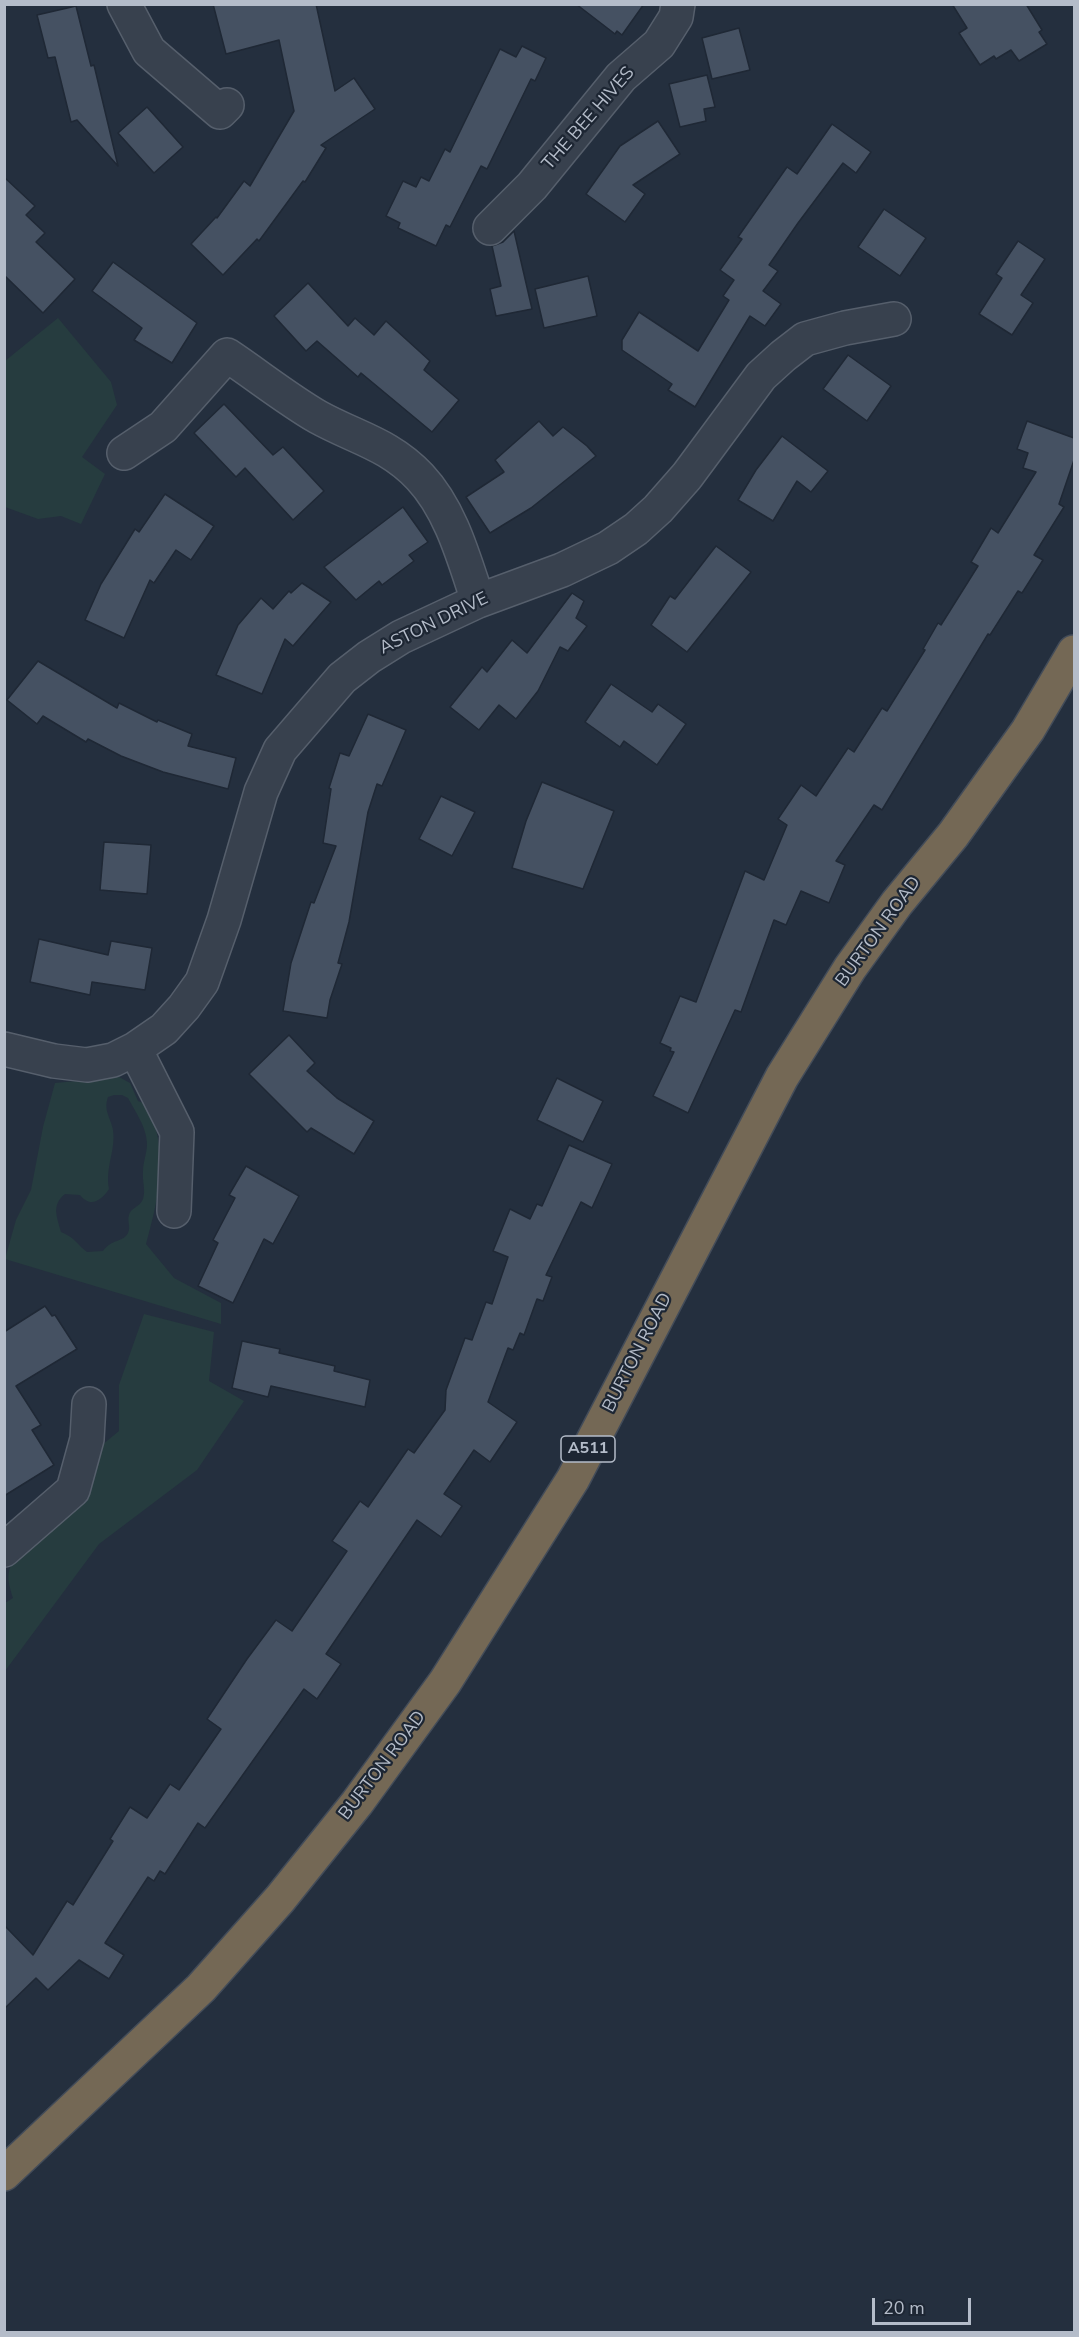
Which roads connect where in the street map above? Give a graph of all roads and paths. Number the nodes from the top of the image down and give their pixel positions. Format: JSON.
{"nodes":[{"id":1,"x":124,"y":4,"type":"edge"},
{"id":2,"x":678,"y":4,"type":"edge"},
{"id":3,"x":227,"y":105,"type":"dead end"},
{"id":4,"x":490,"y":228,"type":"dead end"},
{"id":5,"x":894,"y":319,"type":"dead end"},
{"id":6,"x":124,"y":453,"type":"dead end"},
{"id":7,"x":478,"y":601,"type":"junction"},
{"id":8,"x":1074,"y":652,"type":"edge"},
{"id":9,"x":4,"y":1049,"type":"edge"},
{"id":10,"x":135,"y":1049,"type":"junction"},
{"id":11,"x":174,"y":1211,"type":"dead end"},
{"id":12,"x":89,"y":1404,"type":"dead end"},
{"id":13,"x":4,"y":1550,"type":"edge"},
{"id":14,"x":4,"y":2174,"type":"edge"}],
"edges":[{"from":1,"to":3,"type":"street"},
{"from":2,"to":4,"type":"street","name":"THE BEE HIVES"},
{"from":5,"to":7,"type":"street","name":"ASTON DRIVE"},
{"from":6,"to":7,"type":"street"},
{"from":7,"to":10,"type":"street","name":"ASTON DRIVE"},
{"from":8,"to":14,"type":"highway","name":"BURTON ROAD","number":"A511"},
{"from":9,"to":10,"type":"street","name":"ASTON DRIVE"},
{"from":10,"to":11,"type":"street"},
{"from":12,"to":13,"type":"street"}]}
